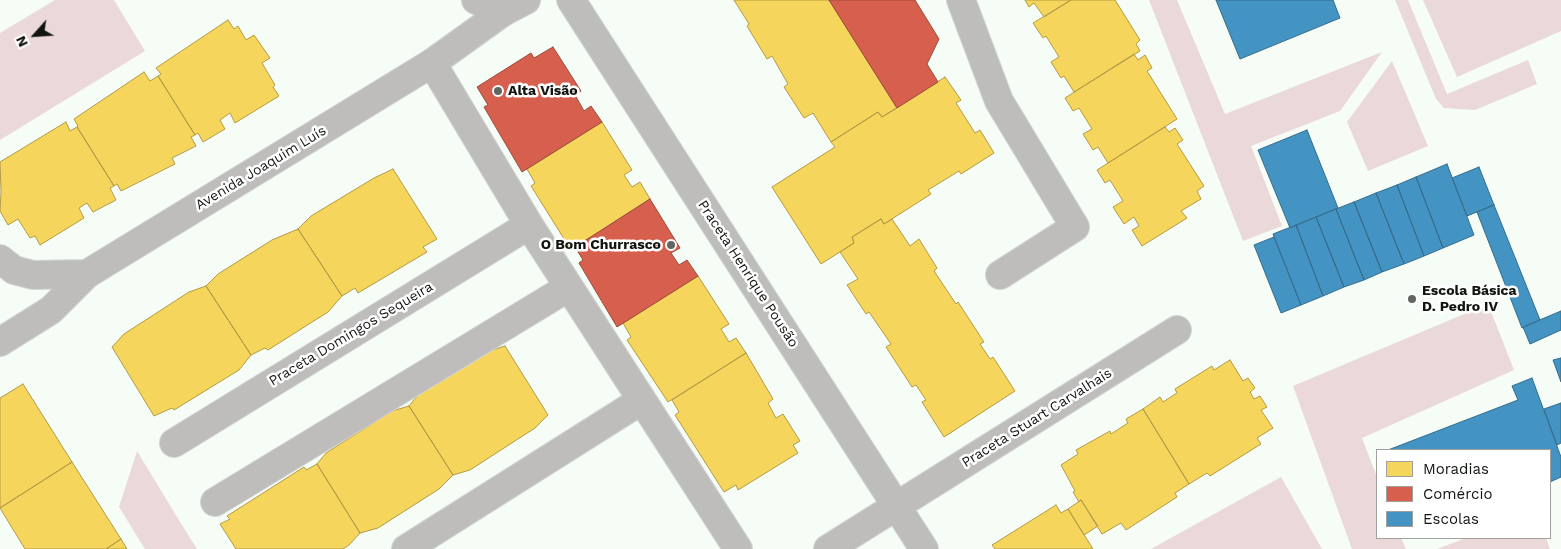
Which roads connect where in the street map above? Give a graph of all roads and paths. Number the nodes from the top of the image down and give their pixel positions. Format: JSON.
{"nodes":[{"id":1,"x":476,"y":0,"type":"edge"},
{"id":2,"x":572,"y":0,"type":"edge"},
{"id":3,"x":961,"y":0,"type":"edge"},
{"id":4,"x":514,"y":6,"type":"edge"},
{"id":5,"x":432,"y":63,"type":"junction"},
{"id":6,"x":529,"y":225,"type":"junction"},
{"id":7,"x":0,"y":259,"type":"edge"},
{"id":8,"x":87,"y":274,"type":"junction"},
{"id":9,"x":1000,"y":276,"type":"dead end"},
{"id":10,"x":569,"y":287,"type":"junction"},
{"id":11,"x":1177,"y":330,"type":"dead end"},
{"id":12,"x":0,"y":342,"type":"edge"},
{"id":13,"x":642,"y":400,"type":"junction"},
{"id":14,"x":174,"y":442,"type":"dead end"},
{"id":15,"x":215,"y":502,"type":"dead end"},
{"id":16,"x":896,"y":506,"type":"junction"},
{"id":17,"x":412,"y":545,"type":"edge"},
{"id":18,"x":738,"y":549,"type":"edge"},
{"id":19,"x":828,"y":549,"type":"edge"},
{"id":20,"x":924,"y":549,"type":"edge"}],
"edges":[{"from":1,"to":4,"type":"street"},
{"from":2,"to":16,"type":"street","name":"Praceta Henrique Pousão"},
{"from":3,"to":9,"type":"street"},
{"from":4,"to":5,"type":"street","name":"Avenida Joaquim Luís"},
{"from":5,"to":6,"type":"street"},
{"from":5,"to":8,"type":"street","name":"Avenida Joaquim Luís"},
{"from":6,"to":10,"type":"street"},
{"from":6,"to":14,"type":"street","name":"Praceta Domingos Sequeira"},
{"from":7,"to":8,"type":"street"},
{"from":8,"to":12,"type":"street","name":"Avenida Joaquim Luís"},
{"from":10,"to":13,"type":"street"},
{"from":10,"to":15,"type":"street"},
{"from":11,"to":16,"type":"street","name":"Praceta Stuart Carvalhais"},
{"from":13,"to":17,"type":"street"},
{"from":13,"to":18,"type":"street"},
{"from":16,"to":19,"type":"street","name":"Praceta Stuart Carvalhais"},
{"from":16,"to":20,"type":"street","name":"Praceta Henrique Pousão"}]}
